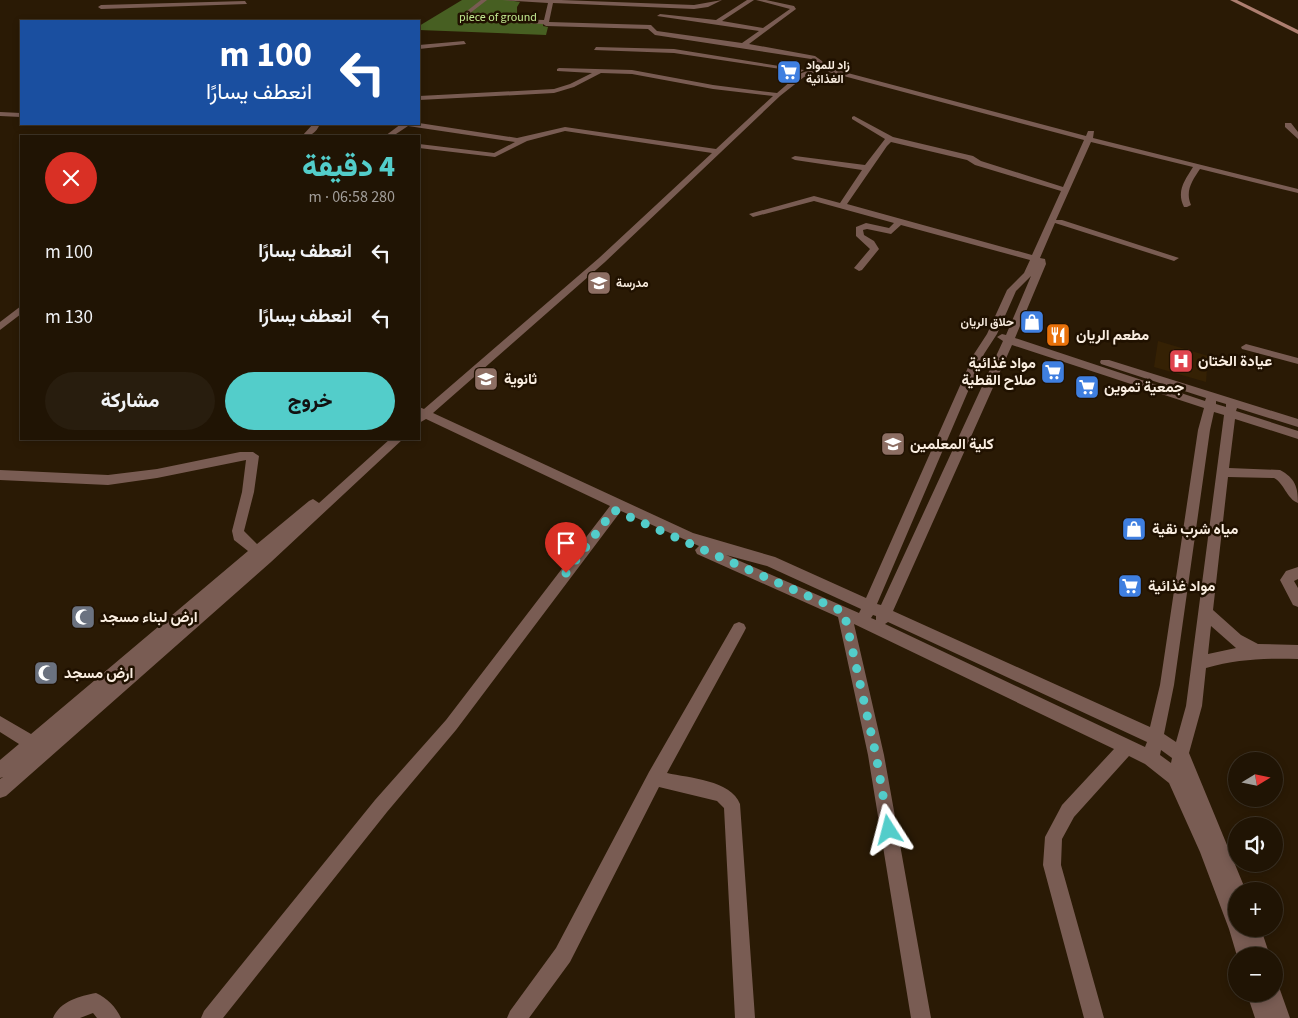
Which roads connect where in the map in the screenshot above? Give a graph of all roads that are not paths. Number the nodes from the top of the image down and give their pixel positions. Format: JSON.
{"nodes":[{"id":1,"x":484,"y":0,"type":"edge"},
{"id":2,"x":505,"y":0,"type":"edge"},
{"id":3,"x":515,"y":0,"type":"edge"},
{"id":4,"x":719,"y":0,"type":"edge"},
{"id":5,"x":751,"y":0,"type":"edge"},
{"id":6,"x":759,"y":0,"type":"edge"},
{"id":7,"x":1232,"y":0,"type":"edge"},
{"id":8,"x":551,"y":1,"type":"edge"},
{"id":9,"x":617,"y":1,"type":"edge"},
{"id":10,"x":185,"y":2,"type":"edge"},
{"id":11,"x":245,"y":4,"type":"dead end"},
{"id":12,"x":667,"y":5,"type":"junction"},
{"id":13,"x":101,"y":7,"type":"dead end"},
{"id":14,"x":660,"y":16,"type":"junction"},
{"id":15,"x":545,"y":22,"type":"junction"},
{"id":16,"x":717,"y":22,"type":"junction"},
{"id":17,"x":651,"y":27,"type":"junction"},
{"id":18,"x":765,"y":30,"type":"junction"},
{"id":19,"x":1298,"y":32,"type":"edge"},
{"id":20,"x":464,"y":43,"type":"dead end"},
{"id":21,"x":744,"y":45,"type":"junction"},
{"id":22,"x":420,"y":47,"type":"edge"},
{"id":23,"x":596,"y":49,"type":"dead end"},
{"id":24,"x":821,"y":65,"type":"junction"},
{"id":25,"x":559,"y":70,"type":"dead end"},
{"id":26,"x":802,"y":70,"type":"junction"},
{"id":27,"x":600,"y":71,"type":"junction"},
{"id":28,"x":776,"y":95,"type":"junction"},
{"id":29,"x":420,"y":98,"type":"edge"},
{"id":30,"x":0,"y":114,"type":"edge"},
{"id":31,"x":20,"y":115,"type":"edge"},
{"id":32,"x":854,"y":118,"type":"dead end"},
{"id":33,"x":420,"y":124,"type":"edge"},
{"id":34,"x":316,"y":125,"type":"edge"},
{"id":35,"x":410,"y":125,"type":"edge"},
{"id":36,"x":1288,"y":125,"type":"dead end"},
{"id":37,"x":306,"y":135,"type":"edge"},
{"id":38,"x":390,"y":135,"type":"edge"},
{"id":39,"x":1094,"y":137,"type":"junction"},
{"id":40,"x":1298,"y":137,"type":"edge"},
{"id":41,"x":526,"y":139,"type":"junction"},
{"id":42,"x":890,"y":139,"type":"junction"},
{"id":43,"x":420,"y":146,"type":"edge"},
{"id":44,"x":715,"y":150,"type":"junction"},
{"id":45,"x":795,"y":158,"type":"dead end"},
{"id":46,"x":1198,"y":166,"type":"junction"},
{"id":47,"x":867,"y":168,"type":"junction"},
{"id":48,"x":1298,"y":187,"type":"edge"},
{"id":49,"x":1066,"y":190,"type":"junction"},
{"id":50,"x":1298,"y":192,"type":"edge"},
{"id":51,"x":842,"y":205,"type":"junction"},
{"id":52,"x":1187,"y":206,"type":"dead end"},
{"id":53,"x":753,"y":214,"type":"dead end"},
{"id":54,"x":900,"y":221,"type":"junction"},
{"id":55,"x":1059,"y":222,"type":"junction"},
{"id":56,"x":1174,"y":258,"type":"dead end"},
{"id":57,"x":1039,"y":260,"type":"junction"},
{"id":58,"x":859,"y":268,"type":"dead end"},
{"id":59,"x":19,"y":314,"type":"edge"},
{"id":60,"x":0,"y":327,"type":"edge"},
{"id":61,"x":994,"y":330,"type":"junction"},
{"id":62,"x":1010,"y":337,"type":"junction"},
{"id":63,"x":1246,"y":347,"type":"dead end"},
{"id":64,"x":1298,"y":361,"type":"edge"},
{"id":65,"x":1211,"y":401,"type":"junction"},
{"id":66,"x":1231,"y":408,"type":"junction"},
{"id":67,"x":420,"y":415,"type":"edge"},
{"id":68,"x":1298,"y":423,"type":"edge"},
{"id":69,"x":1298,"y":434,"type":"edge"},
{"id":70,"x":387,"y":440,"type":"edge"},
{"id":71,"x":396,"y":440,"type":"edge"},
{"id":72,"x":1223,"y":472,"type":"junction"},
{"id":73,"x":0,"y":475,"type":"edge"},
{"id":74,"x":1298,"y":498,"type":"edge"},
{"id":75,"x":616,"y":508,"type":"junction"},
{"id":76,"x":262,"y":555,"type":"junction"},
{"id":77,"x":1298,"y":573,"type":"edge"},
{"id":78,"x":1298,"y":600,"type":"edge"},
{"id":79,"x":869,"y":606,"type":"junction"},
{"id":80,"x":844,"y":612,"type":"junction"},
{"id":81,"x":884,"y":612,"type":"junction"},
{"id":82,"x":1205,"y":612,"type":"junction"},
{"id":83,"x":863,"y":621,"type":"junction"},
{"id":84,"x":739,"y":628,"type":"dead end"},
{"id":85,"x":878,"y":628,"type":"junction"},
{"id":86,"x":1256,"y":651,"type":"junction"},
{"id":87,"x":1298,"y":652,"type":"edge"},
{"id":88,"x":1198,"y":664,"type":"junction"},
{"id":89,"x":0,"y":724,"type":"edge"},
{"id":90,"x":1156,"y":738,"type":"junction"},
{"id":91,"x":1126,"y":747,"type":"junction"},
{"id":92,"x":36,"y":748,"type":"junction"},
{"id":93,"x":1182,"y":754,"type":"junction"},
{"id":94,"x":1150,"y":758,"type":"junction"},
{"id":95,"x":0,"y":770,"type":"edge"},
{"id":96,"x":1175,"y":777,"type":"junction"},
{"id":97,"x":655,"y":778,"type":"junction"},
{"id":98,"x":0,"y":790,"type":"edge"},
{"id":99,"x":1233,"y":882,"type":"edge"},
{"id":100,"x":1228,"y":903,"type":"edge"},
{"id":101,"x":1260,"y":1002,"type":"edge"},
{"id":102,"x":1275,"y":1002,"type":"edge"},
{"id":103,"x":64,"y":1018,"type":"edge"},
{"id":104,"x":111,"y":1018,"type":"edge"},
{"id":105,"x":211,"y":1018,"type":"edge"},
{"id":106,"x":517,"y":1018,"type":"edge"},
{"id":107,"x":745,"y":1018,"type":"edge"},
{"id":108,"x":921,"y":1018,"type":"edge"},
{"id":109,"x":1094,"y":1018,"type":"edge"},
{"id":110,"x":1265,"y":1018,"type":"edge"},
{"id":111,"x":1280,"y":1018,"type":"edge"}],
"edges":[{"from":1,"to":15,"type":"street"},
{"from":2,"to":3,"type":"street"},
{"from":3,"to":8,"type":"street"},
{"from":4,"to":12,"type":"street"},
{"from":5,"to":16,"type":"street"},
{"from":6,"to":18,"type":"street"},
{"from":7,"to":19,"type":"main road"},
{"from":8,"to":9,"type":"street"},
{"from":8,"to":15,"type":"street"},
{"from":9,"to":12,"type":"street"},
{"from":10,"to":11,"type":"street"},
{"from":10,"to":13,"type":"street"},
{"from":12,"to":14,"type":"street"},
{"from":14,"to":16,"type":"street"},
{"from":14,"to":17,"type":"street"},
{"from":15,"to":17,"type":"street"},
{"from":16,"to":18,"type":"street"},
{"from":17,"to":21,"type":"street"},
{"from":18,"to":21,"type":"street"},
{"from":20,"to":22,"type":"street"},
{"from":21,"to":24,"type":"street"},
{"from":23,"to":26,"type":"street"},
{"from":24,"to":26,"type":"street"},
{"from":24,"to":28,"type":"street"},
{"from":24,"to":39,"type":"street"},
{"from":25,"to":27,"type":"street"},
{"from":26,"to":28,"type":"street"},
{"from":27,"to":28,"type":"street"},
{"from":27,"to":29,"type":"street"},
{"from":28,"to":44,"type":"street"},
{"from":30,"to":31,"type":"street"},
{"from":32,"to":42,"type":"street"},
{"from":33,"to":41,"type":"street"},
{"from":34,"to":37,"type":"street"},
{"from":35,"to":38,"type":"street"},
{"from":36,"to":40,"type":"street"},
{"from":39,"to":46,"type":"street"},
{"from":39,"to":48,"type":"street"},
{"from":39,"to":49,"type":"street"},
{"from":39,"to":55,"type":"street"},
{"from":41,"to":43,"type":"street"},
{"from":41,"to":44,"type":"street"},
{"from":42,"to":47,"type":"street"},
{"from":42,"to":49,"type":"street"},
{"from":44,"to":67,"type":"street"},
{"from":45,"to":47,"type":"street"},
{"from":46,"to":50,"type":"street"},
{"from":46,"to":52,"type":"street"},
{"from":47,"to":51,"type":"street"},
{"from":49,"to":57,"type":"street"},
{"from":51,"to":53,"type":"street"},
{"from":51,"to":54,"type":"street"},
{"from":54,"to":57,"type":"street"},
{"from":54,"to":58,"type":"street"},
{"from":55,"to":56,"type":"street"},
{"from":55,"to":57,"type":"street"},
{"from":57,"to":61,"type":"street"},
{"from":57,"to":62,"type":"street"},
{"from":59,"to":60,"type":"street"},
{"from":61,"to":62,"type":"street"},
{"from":61,"to":79,"type":"street"},
{"from":62,"to":65,"type":"street"},
{"from":62,"to":81,"type":"street"},
{"from":63,"to":64,"type":"street"},
{"from":65,"to":66,"type":"street"},
{"from":65,"to":90,"type":"street"},
{"from":66,"to":68,"type":"street"},
{"from":66,"to":69,"type":"street"},
{"from":66,"to":72,"type":"street"},
{"from":67,"to":75,"type":"street"},
{"from":70,"to":76,"type":"street"},
{"from":71,"to":76,"type":"street"},
{"from":72,"to":74,"type":"street"},
{"from":72,"to":82,"type":"street"},
{"from":73,"to":76,"type":"street"},
{"from":75,"to":79,"type":"street"},
{"from":75,"to":80,"type":"street"},
{"from":75,"to":105,"type":"street"},
{"from":76,"to":92,"type":"street"},
{"from":77,"to":78,"type":"street"},
{"from":79,"to":81,"type":"street"},
{"from":79,"to":83,"type":"street"},
{"from":80,"to":83,"type":"street"},
{"from":80,"to":108,"type":"street"},
{"from":81,"to":85,"type":"street"},
{"from":81,"to":90,"type":"street"},
{"from":82,"to":86,"type":"street"},
{"from":82,"to":88,"type":"street"},
{"from":83,"to":85,"type":"street"},
{"from":84,"to":97,"type":"street"},
{"from":85,"to":91,"type":"street"},
{"from":86,"to":87,"type":"street"},
{"from":86,"to":88,"type":"street"},
{"from":88,"to":93,"type":"street"},
{"from":89,"to":92,"type":"street"},
{"from":90,"to":93,"type":"street"},
{"from":90,"to":94,"type":"street"},
{"from":91,"to":94,"type":"street"},
{"from":91,"to":109,"type":"street"},
{"from":92,"to":95,"type":"street"},
{"from":92,"to":98,"type":"street"},
{"from":93,"to":96,"type":"street"},
{"from":93,"to":99,"type":"street"},
{"from":94,"to":96,"type":"street"},
{"from":96,"to":100,"type":"street"},
{"from":97,"to":106,"type":"street"},
{"from":97,"to":107,"type":"street"},
{"from":101,"to":110,"type":"street"},
{"from":102,"to":111,"type":"street"},
{"from":103,"to":104,"type":"street"}]}
